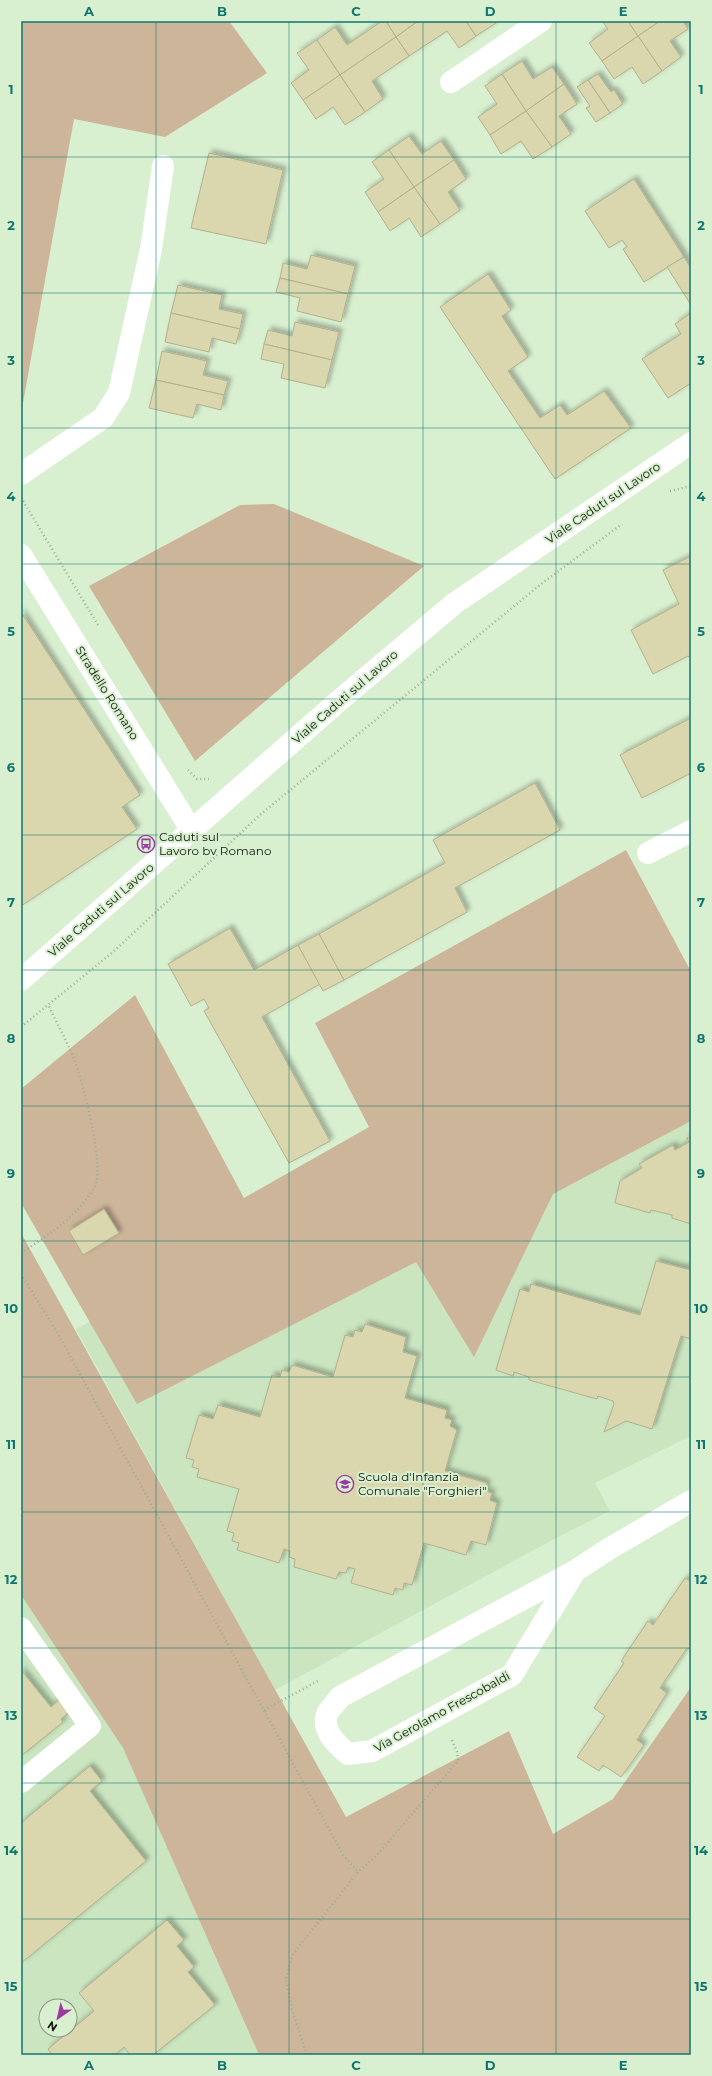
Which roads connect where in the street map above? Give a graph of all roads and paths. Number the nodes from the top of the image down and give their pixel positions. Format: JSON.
{"nodes":[{"id":1,"x":541,"y":21,"type":"edge"},
{"id":2,"x":451,"y":82,"type":"dead end"},
{"id":3,"x":163,"y":166,"type":"dead end"},
{"id":4,"x":691,"y":443,"type":"edge"},
{"id":5,"x":21,"y":474,"type":"edge"},
{"id":6,"x":691,"y":486,"type":"edge"},
{"id":7,"x":667,"y":491,"type":"dead end"},
{"id":8,"x":623,"y":524,"type":"dead end"},
{"id":9,"x":21,"y":555,"type":"edge"},
{"id":10,"x":192,"y":831,"type":"junction"},
{"id":11,"x":691,"y":831,"type":"edge"},
{"id":12,"x":648,"y":853,"type":"dead end"},
{"id":13,"x":21,"y":980,"type":"edge"},
{"id":14,"x":48,"y":1004,"type":"junction"},
{"id":15,"x":21,"y":1027,"type":"edge"},
{"id":16,"x":21,"y":1253,"type":"edge"},
{"id":17,"x":21,"y":1274,"type":"edge"},
{"id":18,"x":691,"y":1501,"type":"edge"},
{"id":19,"x":575,"y":1572,"type":"junction"},
{"id":20,"x":21,"y":1628,"type":"edge"},
{"id":21,"x":21,"y":1782,"type":"edge"},
{"id":22,"x":307,"y":2055,"type":"edge"}],
"edges":[{"from":1,"to":2,"type":"street"},
{"from":3,"to":5,"type":"street"},
{"from":4,"to":10,"type":"street","name":"Viale Caduti sul Lavoro"},
{"from":6,"to":7,"type":"path"},
{"from":8,"to":14,"type":"path"},
{"from":9,"to":10,"type":"street","name":"Stradello Romano"},
{"from":10,"to":13,"type":"street","name":"Viale Caduti sul Lavoro"},
{"from":11,"to":12,"type":"street"},
{"from":14,"to":15,"type":"path"},
{"from":14,"to":16,"type":"path"},
{"from":17,"to":22,"type":"path"},
{"from":18,"to":19,"type":"street","name":"Via Gerolamo Frescobaldi"},
{"from":19,"to":19,"type":"street","name":"Via Gerolamo Frescobaldi"},
{"from":20,"to":21,"type":"street"}]}
